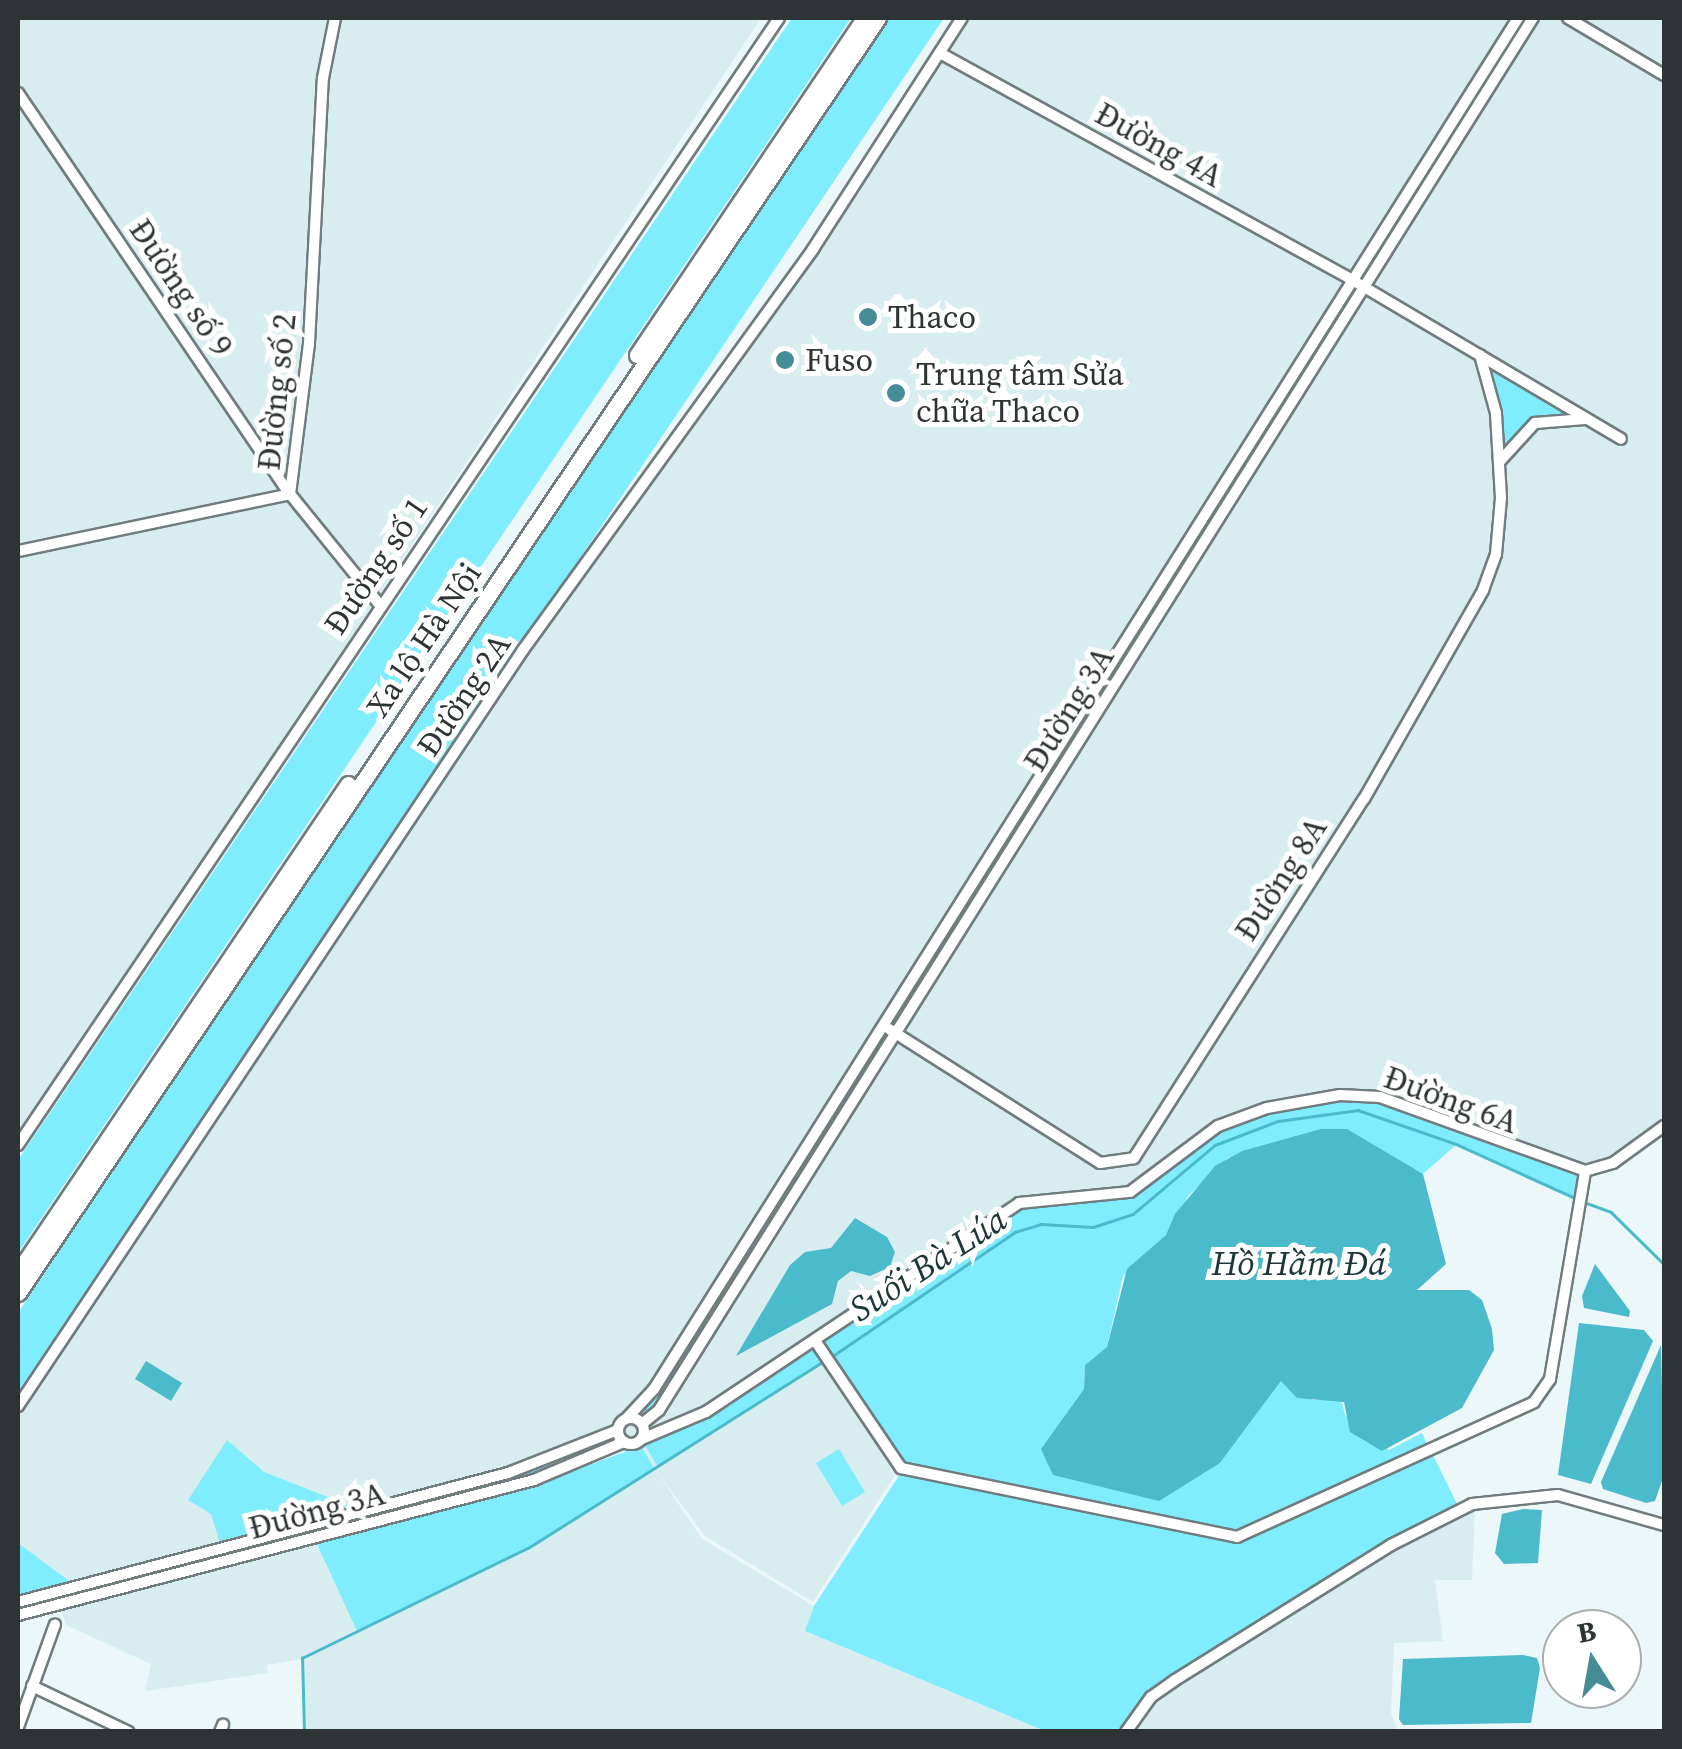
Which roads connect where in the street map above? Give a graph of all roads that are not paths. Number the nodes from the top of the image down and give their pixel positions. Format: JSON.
{"nodes":[{"id":1,"x":335,"y":18,"type":"edge"},
{"id":2,"x":779,"y":18,"type":"edge"},
{"id":3,"x":864,"y":18,"type":"edge"},
{"id":4,"x":878,"y":18,"type":"edge"},
{"id":5,"x":962,"y":18,"type":"edge"},
{"id":6,"x":1518,"y":18,"type":"edge"},
{"id":7,"x":1533,"y":18,"type":"edge"},
{"id":8,"x":1568,"y":18,"type":"edge"},
{"id":9,"x":940,"y":54,"type":"junction"},
{"id":10,"x":1664,"y":75,"type":"edge"},
{"id":11,"x":18,"y":93,"type":"edge"},
{"id":12,"x":1358,"y":284,"type":"junction"},
{"id":13,"x":1480,"y":355,"type":"junction"},
{"id":14,"x":1588,"y":419,"type":"junction"},
{"id":15,"x":1620,"y":440,"type":"dead end"},
{"id":16,"x":1500,"y":462,"type":"junction"},
{"id":17,"x":290,"y":494,"type":"junction"},
{"id":18,"x":18,"y":551,"type":"edge"},
{"id":19,"x":380,"y":604,"type":"junction"},
{"id":20,"x":883,"y":1025,"type":"junction"},
{"id":21,"x":895,"y":1033,"type":"junction"},
{"id":22,"x":1664,"y":1126,"type":"edge"},
{"id":23,"x":18,"y":1145,"type":"edge"},
{"id":24,"x":1585,"y":1172,"type":"junction"},
{"id":25,"x":18,"y":1272,"type":"edge"},
{"id":26,"x":18,"y":1294,"type":"edge"},
{"id":27,"x":818,"y":1345,"type":"junction"},
{"id":28,"x":18,"y":1406,"type":"edge"},
{"id":29,"x":661,"y":1406,"type":"junction"},
{"id":30,"x":626,"y":1418,"type":"junction"},
{"id":31,"x":678,"y":1422,"type":"junction"},
{"id":32,"x":643,"y":1423,"type":"junction"},
{"id":33,"x":618,"y":1430,"type":"junction"},
{"id":34,"x":642,"y":1439,"type":"junction"},
{"id":35,"x":624,"y":1442,"type":"junction"},
{"id":36,"x":328,"y":1518,"type":"junction"},
{"id":37,"x":1664,"y":1525,"type":"edge"},
{"id":38,"x":332,"y":1533,"type":"junction"},
{"id":39,"x":18,"y":1602,"type":"edge"},
{"id":40,"x":18,"y":1614,"type":"edge"},
{"id":41,"x":55,"y":1624,"type":"dead end"},
{"id":42,"x":32,"y":1686,"type":"junction"},
{"id":43,"x":18,"y":1726,"type":"edge"},
{"id":44,"x":129,"y":1732,"type":"edge"},
{"id":45,"x":1126,"y":1732,"type":"edge"}],
"edges":[{"from":1,"to":17,"type":"street","name":"Đường số 2"},
{"from":2,"to":19,"type":"street","name":"Đường số 1"},
{"from":3,"to":25,"type":"highway","name":"Xa lộ Hà Nội"},
{"from":4,"to":26,"type":"highway","name":"Xa lộ Hà Nội"},
{"from":5,"to":9,"type":"street","name":"Đường 2A"},
{"from":6,"to":12,"type":"street","name":"Đường 3A"},
{"from":7,"to":12,"type":"street","name":"Đường 3A"},
{"from":8,"to":10,"type":"street"},
{"from":9,"to":12,"type":"street","name":"Đường 4A"},
{"from":9,"to":28,"type":"street","name":"Đường 2A"},
{"from":11,"to":17,"type":"street","name":"Đường số 9"},
{"from":12,"to":13,"type":"street","name":"Đường 4A"},
{"from":12,"to":20,"type":"street","name":"Đường 3A"},
{"from":12,"to":21,"type":"street","name":"Đường 3A"},
{"from":13,"to":14,"type":"street","name":"Đường 4A"},
{"from":13,"to":16,"type":"street","name":"Đường 8A"},
{"from":14,"to":15,"type":"street","name":"Đường 4A"},
{"from":14,"to":16,"type":"street"},
{"from":16,"to":21,"type":"street","name":"Đường 8A"},
{"from":17,"to":18,"type":"street","name":"Đường số 2"},
{"from":17,"to":19,"type":"street","name":"Đường số 9"},
{"from":19,"to":23,"type":"street","name":"Đường số 1"},
{"from":20,"to":21,"type":"street"},
{"from":20,"to":30,"type":"street","name":"Đường 3A"},
{"from":21,"to":29,"type":"street","name":"Đường 3A"},
{"from":22,"to":24,"type":"street"},
{"from":24,"to":27,"type":"street","name":"Đường 6A"},
{"from":24,"to":27,"type":"street"},
{"from":27,"to":31,"type":"street","name":"Đường 6A"},
{"from":29,"to":31,"type":"street"},
{"from":29,"to":32,"type":"street","name":"Đường 3A"},
{"from":30,"to":32,"type":"street"},
{"from":30,"to":33,"type":"street","name":"Đường 3A"},
{"from":31,"to":34,"type":"street","name":"Đường 6A"},
{"from":32,"to":34,"type":"street"},
{"from":33,"to":35,"type":"street"},
{"from":33,"to":36,"type":"street","name":"Đường 3A"},
{"from":34,"to":35,"type":"street","name":"Đường 3A"},
{"from":35,"to":38,"type":"street","name":"Đường 3A"},
{"from":36,"to":38,"type":"street"},
{"from":36,"to":39,"type":"street","name":"Đường 3A"},
{"from":37,"to":45,"type":"street"},
{"from":38,"to":40,"type":"street","name":"Đường 3A"},
{"from":41,"to":42,"type":"street"},
{"from":42,"to":43,"type":"street"},
{"from":42,"to":44,"type":"street"}]}
